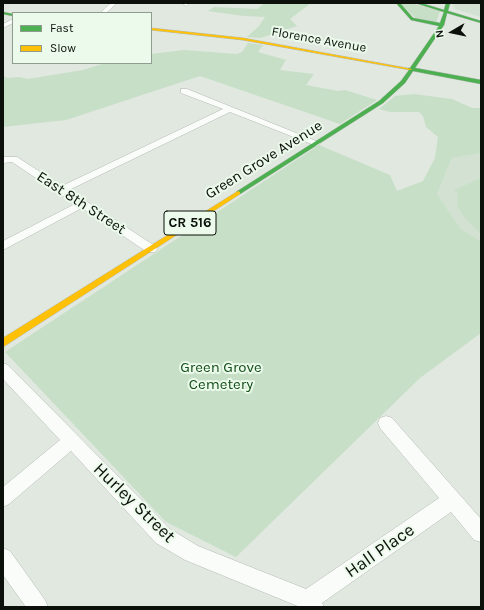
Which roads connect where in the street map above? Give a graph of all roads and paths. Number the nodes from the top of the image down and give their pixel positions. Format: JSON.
{"nodes":[{"id":1,"x":114,"y":3,"type":"edge"},
{"id":2,"x":398,"y":3,"type":"edge"},
{"id":3,"x":417,"y":3,"type":"edge"},
{"id":4,"x":430,"y":3,"type":"edge"},
{"id":5,"x":447,"y":7,"type":"edge"},
{"id":6,"x":104,"y":12,"type":"edge"},
{"id":7,"x":481,"y":18,"type":"edge"},
{"id":8,"x":12,"y":22,"type":"edge"},
{"id":9,"x":481,"y":22,"type":"edge"},
{"id":10,"x":442,"y":25,"type":"junction"},
{"id":11,"x":3,"y":26,"type":"edge"},
{"id":12,"x":152,"y":29,"type":"edge"},
{"id":13,"x":412,"y":69,"type":"junction"},
{"id":14,"x":481,"y":82,"type":"edge"},
{"id":15,"x":184,"y":91,"type":"dead end"},
{"id":16,"x":230,"y":109,"type":"junction"},
{"id":17,"x":317,"y":143,"type":"junction"},
{"id":18,"x":7,"y":159,"type":"edge"},
{"id":19,"x":61,"y":190,"type":"junction"},
{"id":20,"x":82,"y":204,"type":"junction"},
{"id":21,"x":3,"y":246,"type":"edge"},
{"id":22,"x":151,"y":249,"type":"junction"},
{"id":23,"x":3,"y":343,"type":"edge"},
{"id":24,"x":3,"y":369,"type":"edge"},
{"id":25,"x":386,"y":423,"type":"dead end"},
{"id":26,"x":71,"y":441,"type":"junction"},
{"id":27,"x":3,"y":498,"type":"edge"},
{"id":28,"x":452,"y":500,"type":"junction"},
{"id":29,"x":481,"y":533,"type":"edge"},
{"id":30,"x":3,"y":558,"type":"edge"},
{"id":31,"x":311,"y":603,"type":"edge"},
{"id":32,"x":38,"y":607,"type":"edge"}],
"edges":[{"from":1,"to":6,"type":"street"},
{"from":2,"to":10,"type":"main road"},
{"from":3,"to":5,"type":"main road"},
{"from":4,"to":5,"type":"main road"},
{"from":5,"to":7,"type":"main road"},
{"from":5,"to":9,"type":"main road"},
{"from":5,"to":10,"type":"main road","number":"CR 516"},
{"from":8,"to":11,"type":"street"},
{"from":10,"to":13,"type":"main road","number":"CR 516"},
{"from":12,"to":13,"type":"main road","name":"Florence Avenue"},
{"from":13,"to":14,"type":"main road","name":"Florence Avenue"},
{"from":13,"to":17,"type":"main road","name":"Green Grove Avenue","number":"CR 516"},
{"from":15,"to":16,"type":"street"},
{"from":16,"to":17,"type":"street"},
{"from":16,"to":19,"type":"street"},
{"from":17,"to":22,"type":"main road","name":"Green Grove Avenue","number":"CR 516"},
{"from":18,"to":19,"type":"street","name":"East 8th Street"},
{"from":19,"to":20,"type":"street","name":"East 8th Street"},
{"from":20,"to":21,"type":"street"},
{"from":20,"to":22,"type":"street","name":"East 8th Street"},
{"from":22,"to":23,"type":"main road","name":"Green Grove Avenue","number":"CR 516"},
{"from":24,"to":26,"type":"street","name":"Hurley Street"},
{"from":25,"to":28,"type":"street"},
{"from":26,"to":27,"type":"street"},
{"from":26,"to":31,"type":"street","name":"Hurley Street"},
{"from":28,"to":29,"type":"street"},
{"from":28,"to":31,"type":"street","name":"Hall Place"},
{"from":30,"to":32,"type":"street"}]}
